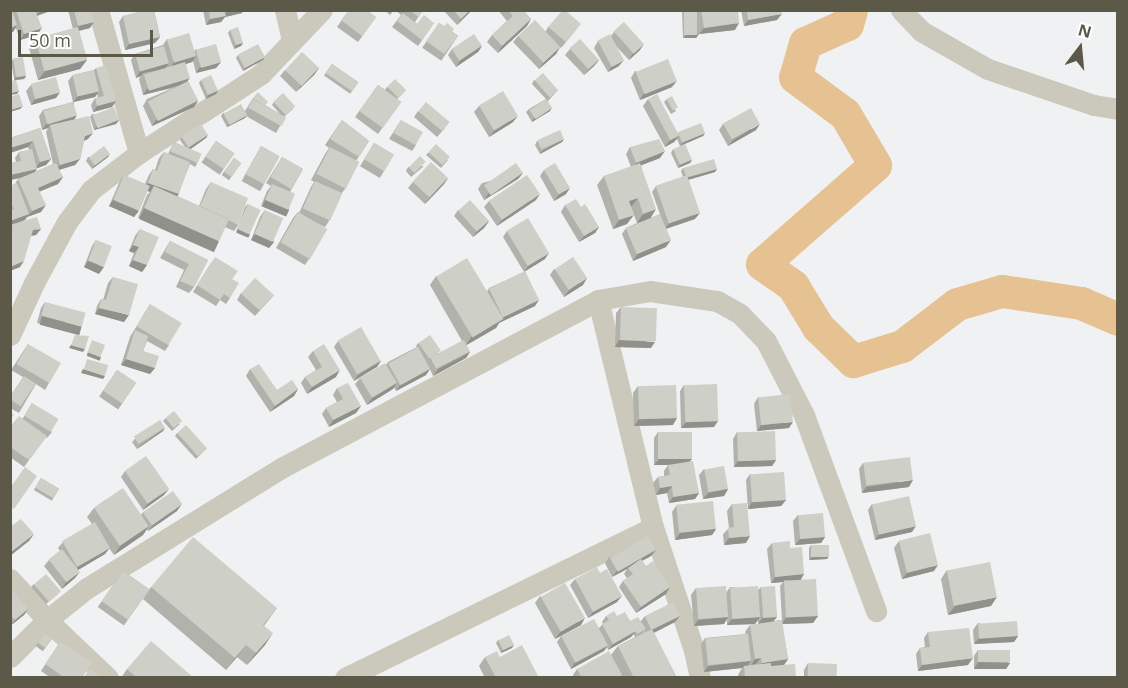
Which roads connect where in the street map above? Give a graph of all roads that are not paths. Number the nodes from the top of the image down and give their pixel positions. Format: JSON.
{"nodes":[{"id":1,"x":98,"y":10,"type":"edge"},
{"id":2,"x":285,"y":10,"type":"edge"},
{"id":3,"x":322,"y":10,"type":"edge"},
{"id":4,"x":901,"y":10,"type":"edge"},
{"id":5,"x":292,"y":41,"type":"junction"},
{"id":6,"x":1118,"y":110,"type":"edge"},
{"id":7,"x":139,"y":153,"type":"junction"},
{"id":8,"x":598,"y":300,"type":"junction"},
{"id":9,"x":11,"y":334,"type":"edge"},
{"id":10,"x":653,"y":527,"type":"junction"},
{"id":11,"x":10,"y":579,"type":"edge"},
{"id":12,"x":876,"y":611,"type":"dead end"},
{"id":13,"x":47,"y":620,"type":"junction"},
{"id":14,"x":10,"y":657,"type":"edge"},
{"id":15,"x":108,"y":678,"type":"edge"},
{"id":16,"x":345,"y":678,"type":"edge"},
{"id":17,"x":700,"y":678,"type":"edge"}],
"edges":[{"from":1,"to":7,"type":"street"},
{"from":2,"to":5,"type":"street"},
{"from":3,"to":5,"type":"street"},
{"from":4,"to":6,"type":"street"},
{"from":5,"to":7,"type":"street"},
{"from":7,"to":9,"type":"street"},
{"from":8,"to":10,"type":"street"},
{"from":8,"to":12,"type":"street"},
{"from":8,"to":13,"type":"street"},
{"from":10,"to":16,"type":"street"},
{"from":10,"to":17,"type":"street"},
{"from":11,"to":13,"type":"street"},
{"from":13,"to":14,"type":"street"},
{"from":13,"to":15,"type":"street"}]}
